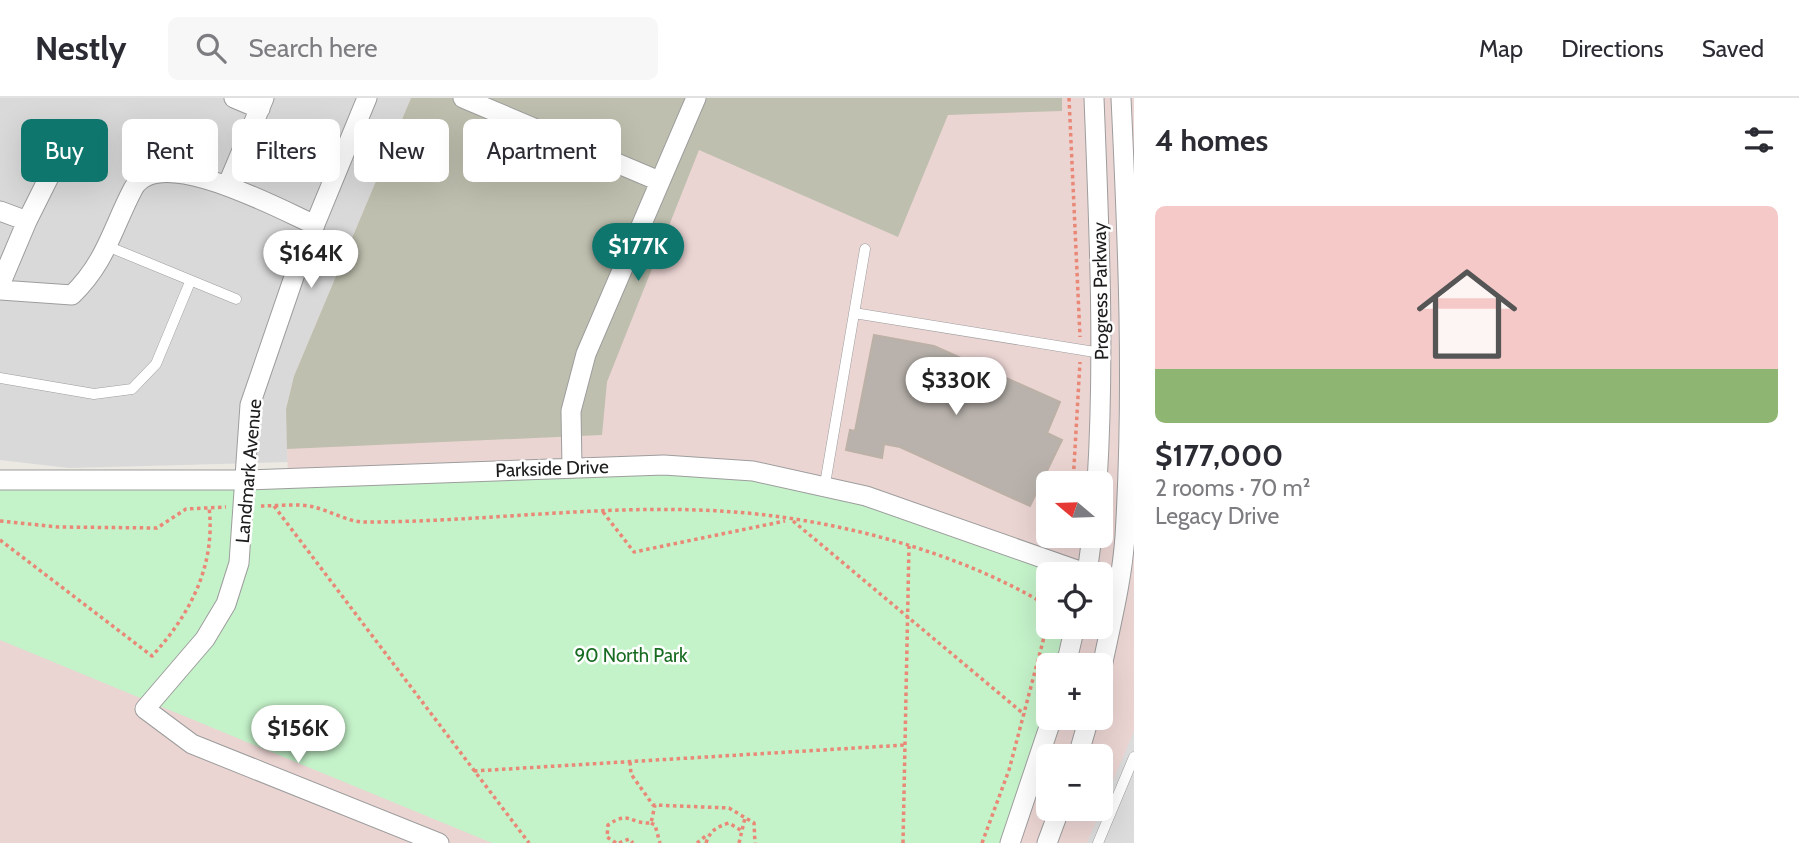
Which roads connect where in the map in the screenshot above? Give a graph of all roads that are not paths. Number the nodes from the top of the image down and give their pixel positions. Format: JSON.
{"nodes":[{"id":1,"x":234,"y":98,"type":"edge"},
{"id":2,"x":367,"y":98,"type":"edge"},
{"id":3,"x":463,"y":98,"type":"edge"},
{"id":4,"x":696,"y":98,"type":"edge"},
{"id":5,"x":1094,"y":98,"type":"edge"},
{"id":6,"x":1121,"y":98,"type":"edge"},
{"id":7,"x":262,"y":104,"type":"edge"},
{"id":8,"x":659,"y":181,"type":"junction"},
{"id":9,"x":46,"y":182,"type":"edge"},
{"id":10,"x":227,"y":186,"type":"junction"},
{"id":11,"x":0,"y":211,"type":"edge"},
{"id":12,"x":27,"y":221,"type":"junction"},
{"id":13,"x":315,"y":225,"type":"junction"},
{"id":14,"x":107,"y":246,"type":"junction"},
{"id":15,"x":865,"y":249,"type":"dead end"},
{"id":16,"x":190,"y":282,"type":"junction"},
{"id":17,"x":0,"y":287,"type":"edge"},
{"id":18,"x":236,"y":299,"type":"dead end"},
{"id":19,"x":854,"y":313,"type":"junction"},
{"id":20,"x":1101,"y":354,"type":"junction"},
{"id":21,"x":0,"y":378,"type":"edge"},
{"id":22,"x":572,"y":467,"type":"junction"},
{"id":23,"x":1097,"y":471,"type":"edge"},
{"id":24,"x":0,"y":480,"type":"edge"},
{"id":25,"x":244,"y":480,"type":"junction"},
{"id":26,"x":825,"y":484,"type":"junction"},
{"id":27,"x":1052,"y":562,"type":"edge"},
{"id":28,"x":1115,"y":584,"type":"edge"},
{"id":29,"x":1104,"y":653,"type":"edge"},
{"id":30,"x":1048,"y":730,"type":"edge"},
{"id":31,"x":1134,"y":757,"type":"edge"},
{"id":32,"x":1056,"y":821,"type":"edge"},
{"id":33,"x":439,"y":843,"type":"edge"},
{"id":34,"x":1010,"y":843,"type":"edge"},
{"id":35,"x":1048,"y":843,"type":"edge"},
{"id":36,"x":1098,"y":843,"type":"edge"}],
"edges":[{"from":1,"to":7,"type":"street"},
{"from":2,"to":13,"type":"street","name":"Landmark Avenue"},
{"from":3,"to":8,"type":"street"},
{"from":4,"to":8,"type":"street"},
{"from":5,"to":20,"type":"street","name":"Progress Parkway"},
{"from":6,"to":28,"type":"street","name":"Progress Parkway"},
{"from":7,"to":10,"type":"street"},
{"from":8,"to":22,"type":"street"},
{"from":9,"to":12,"type":"street"},
{"from":10,"to":13,"type":"street"},
{"from":10,"to":14,"type":"street"},
{"from":11,"to":12,"type":"street"},
{"from":12,"to":17,"type":"street"},
{"from":13,"to":25,"type":"street","name":"Landmark Avenue"},
{"from":14,"to":16,"type":"lane"},
{"from":14,"to":17,"type":"street"},
{"from":15,"to":19,"type":"lane"},
{"from":16,"to":18,"type":"lane"},
{"from":16,"to":21,"type":"lane"},
{"from":19,"to":20,"type":"lane"},
{"from":19,"to":26,"type":"lane"},
{"from":20,"to":23,"type":"street","name":"Progress Parkway"},
{"from":22,"to":25,"type":"street","name":"Parkside Drive"},
{"from":22,"to":26,"type":"street","name":"Parkside Drive"},
{"from":24,"to":25,"type":"street","name":"Parkside Drive"},
{"from":25,"to":33,"type":"street","name":"Landmark Avenue"},
{"from":26,"to":27,"type":"street","name":"Parkside Drive"},
{"from":28,"to":29,"type":"street","name":"Progress Parkway"},
{"from":30,"to":34,"type":"street"},
{"from":31,"to":36,"type":"lane"},
{"from":32,"to":35,"type":"street"}]}
